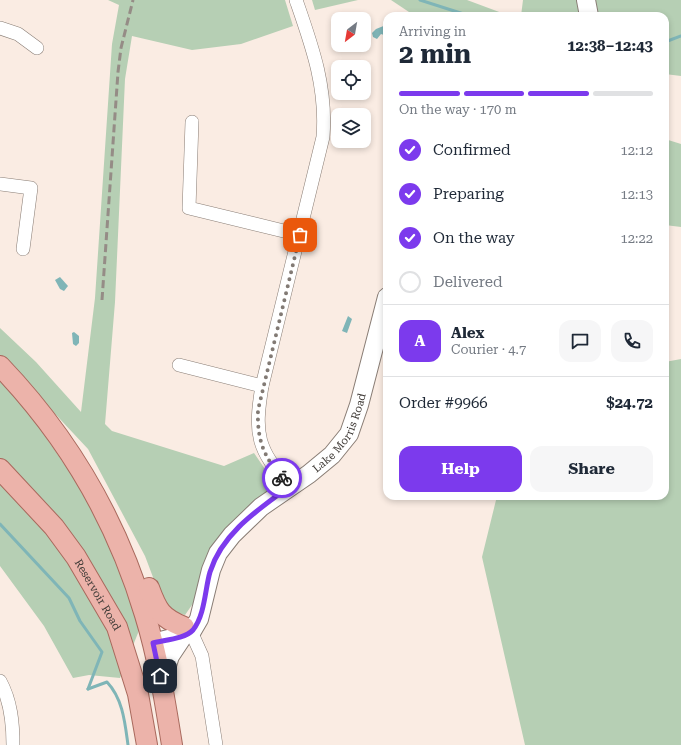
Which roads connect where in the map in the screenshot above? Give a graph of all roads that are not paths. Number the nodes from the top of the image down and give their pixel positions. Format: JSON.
{"nodes":[{"id":1,"x":586,"y":0,"type":"edge"},
{"id":2,"x":296,"y":2,"type":"edge"},
{"id":3,"x":588,"y":12,"type":"edge"},
{"id":4,"x":0,"y":28,"type":"edge"},
{"id":5,"x":37,"y":48,"type":"dead end"},
{"id":6,"x":192,"y":122,"type":"dead end"},
{"id":7,"x":0,"y":184,"type":"edge"},
{"id":8,"x":300,"y":235,"type":"junction"},
{"id":9,"x":23,"y":249,"type":"dead end"},
{"id":10,"x":383,"y":312,"type":"edge"},
{"id":11,"x":179,"y":364,"type":"dead end"},
{"id":12,"x":0,"y":366,"type":"edge"},
{"id":13,"x":262,"y":386,"type":"junction"},
{"id":14,"x":36,"y":406,"type":"junction"},
{"id":15,"x":0,"y":469,"type":"edge"},
{"id":16,"x":290,"y":486,"type":"junction"},
{"id":17,"x":116,"y":627,"type":"junction"},
{"id":18,"x":187,"y":630,"type":"junction"},
{"id":19,"x":149,"y":640,"type":"junction"},
{"id":20,"x":0,"y":681,"type":"edge"},
{"id":21,"x":162,"y":681,"type":"junction"},
{"id":22,"x":13,"y":745,"type":"edge"},
{"id":23,"x":147,"y":745,"type":"edge"},
{"id":24,"x":155,"y":745,"type":"edge"},
{"id":25,"x":172,"y":745,"type":"edge"},
{"id":26,"x":216,"y":745,"type":"edge"}],
"edges":[{"from":1,"to":3,"type":"street"},
{"from":2,"to":8,"type":"street"},
{"from":4,"to":5,"type":"street"},
{"from":6,"to":8,"type":"street"},
{"from":7,"to":9,"type":"street"},
{"from":8,"to":13,"type":"street"},
{"from":10,"to":16,"type":"street","name":"Lake Morris Road"},
{"from":11,"to":13,"type":"street"},
{"from":12,"to":14,"type":"main road"},
{"from":13,"to":16,"type":"street"},
{"from":14,"to":18,"type":"main road"},
{"from":14,"to":19,"type":"main road"},
{"from":15,"to":17,"type":"main road","name":"Reservoir Road"},
{"from":16,"to":18,"type":"street","name":"Lake Morris Road"},
{"from":17,"to":19,"type":"main road"},
{"from":17,"to":23,"type":"main road","name":"Reservoir Road"},
{"from":18,"to":19,"type":"street"},
{"from":18,"to":21,"type":"street","name":"Lake Morris Road"},
{"from":18,"to":26,"type":"street"},
{"from":19,"to":21,"type":"main road"},
{"from":19,"to":24,"type":"main road"},
{"from":20,"to":22,"type":"street"},
{"from":21,"to":25,"type":"main road"}]}
